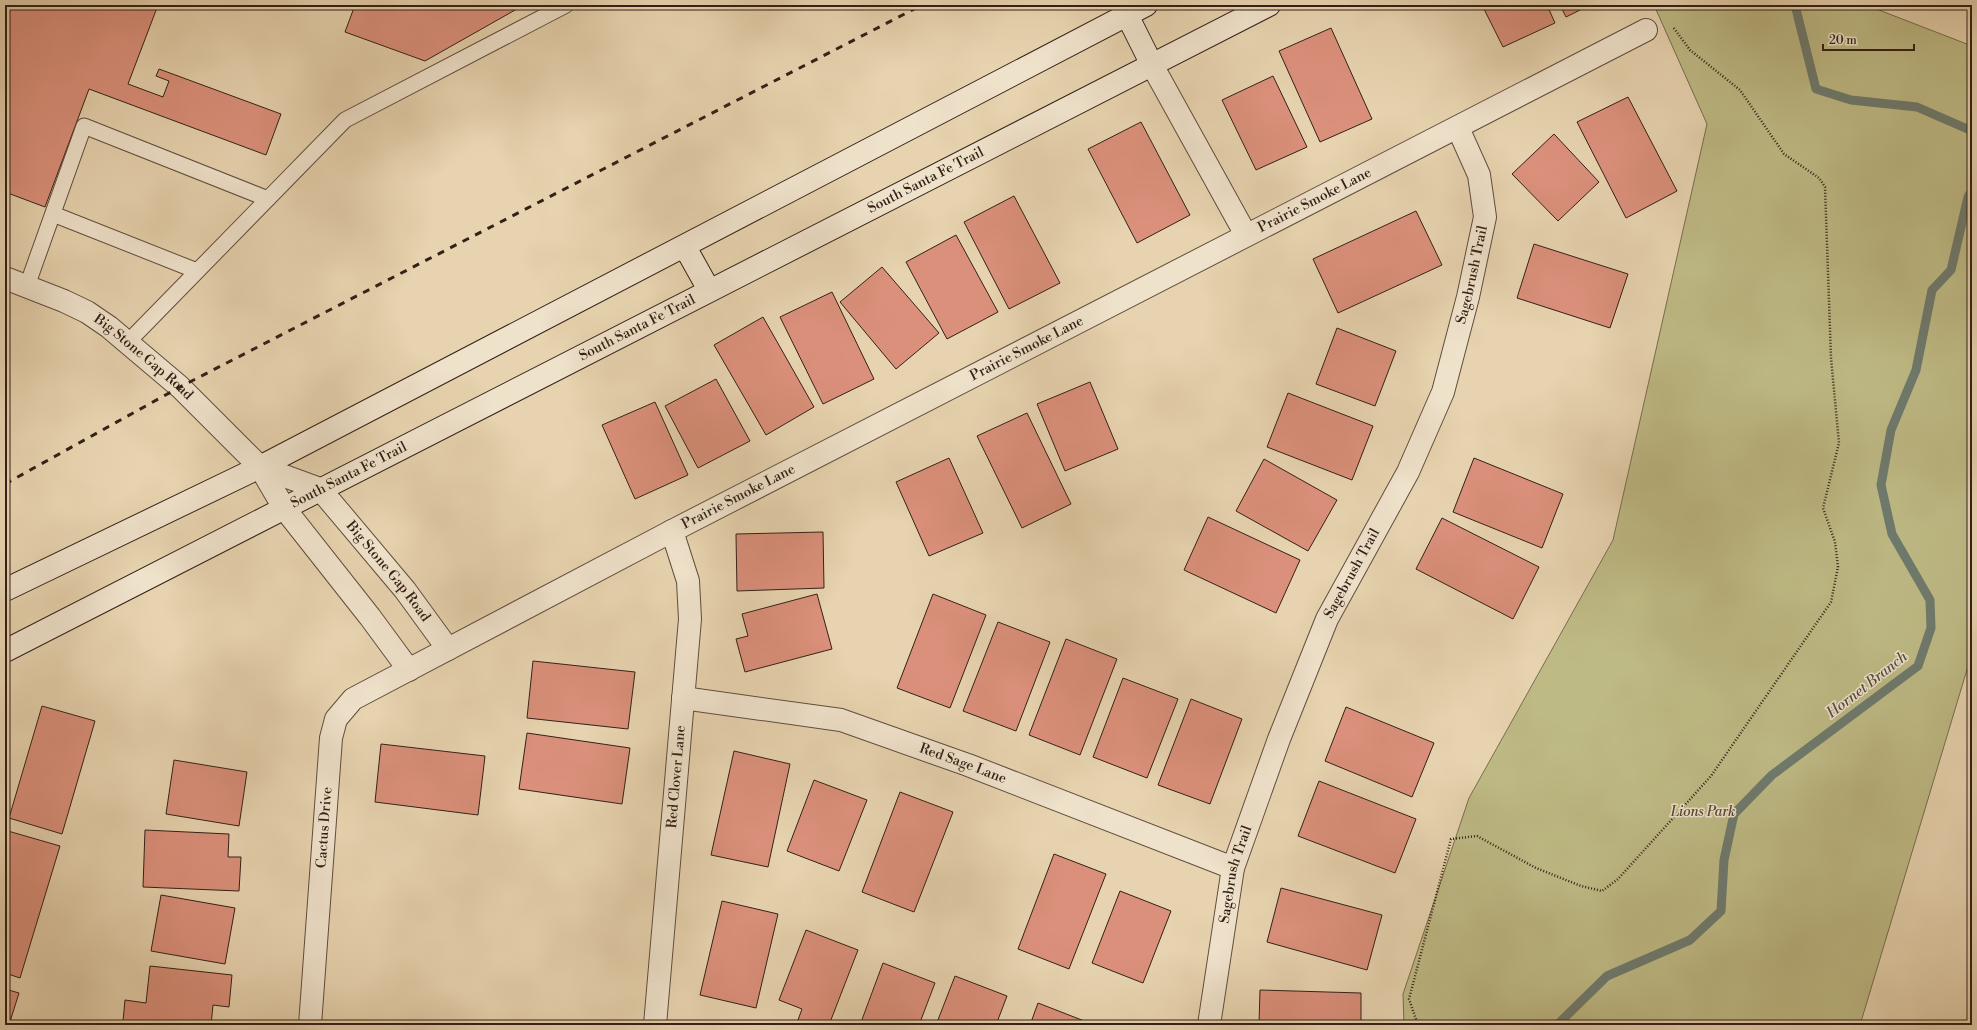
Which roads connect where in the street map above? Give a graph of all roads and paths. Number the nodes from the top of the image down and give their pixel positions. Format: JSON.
{"nodes":[{"id":1,"x":566,"y":5,"type":"edge"},
{"id":2,"x":1146,"y":5,"type":"edge"},
{"id":3,"x":1269,"y":5,"type":"edge"},
{"id":4,"x":1127,"y":15,"type":"junction"},
{"id":5,"x":1671,"y":22,"type":"dead end"},
{"id":6,"x":1646,"y":30,"type":"dead end"},
{"id":7,"x":1152,"y":64,"type":"junction"},
{"id":8,"x":1458,"y":128,"type":"junction"},
{"id":9,"x":268,"y":199,"type":"junction"},
{"id":10,"x":53,"y":214,"type":"junction"},
{"id":11,"x":1246,"y":235,"type":"junction"},
{"id":12,"x":685,"y":247,"type":"junction"},
{"id":13,"x":197,"y":271,"type":"junction"},
{"id":14,"x":5,"y":278,"type":"edge"},
{"id":15,"x":27,"y":286,"type":"junction"},
{"id":16,"x":709,"y":290,"type":"junction"},
{"id":17,"x":127,"y":343,"type":"junction"},
{"id":18,"x":260,"y":467,"type":"junction"},
{"id":19,"x":320,"y":489,"type":"junction"},
{"id":20,"x":284,"y":508,"type":"junction"},
{"id":21,"x":672,"y":532,"type":"junction"},
{"id":22,"x":5,"y":590,"type":"edge"},
{"id":23,"x":448,"y":649,"type":"junction"},
{"id":24,"x":5,"y":651,"type":"edge"},
{"id":25,"x":409,"y":670,"type":"junction"},
{"id":26,"x":683,"y":698,"type":"junction"},
{"id":27,"x":1233,"y":868,"type":"junction"},
{"id":28,"x":310,"y":1025,"type":"edge"},
{"id":29,"x":655,"y":1025,"type":"edge"},
{"id":30,"x":1209,"y":1025,"type":"edge"},
{"id":31,"x":1418,"y":1025,"type":"edge"}],
"edges":[{"from":1,"to":9,"type":"lane"},
{"from":2,"to":4,"type":"street"},
{"from":3,"to":7,"type":"street","name":"South Santa Fe Trail"},
{"from":4,"to":7,"type":"street"},
{"from":4,"to":12,"type":"street"},
{"from":5,"to":31,"type":"path"},
{"from":6,"to":8,"type":"street","name":"Prairie Smoke Lane"},
{"from":7,"to":11,"type":"street"},
{"from":7,"to":16,"type":"street","name":"South Santa Fe Trail"},
{"from":8,"to":11,"type":"street","name":"Prairie Smoke Lane"},
{"from":8,"to":27,"type":"street","name":"Sagebrush Trail"},
{"from":9,"to":10,"type":"lane"},
{"from":9,"to":13,"type":"lane"},
{"from":10,"to":13,"type":"lane"},
{"from":10,"to":15,"type":"lane"},
{"from":11,"to":21,"type":"street","name":"Prairie Smoke Lane"},
{"from":12,"to":16,"type":"street"},
{"from":12,"to":18,"type":"street"},
{"from":13,"to":17,"type":"lane"},
{"from":14,"to":15,"type":"street","name":"Big Stone Gap Road"},
{"from":15,"to":17,"type":"street","name":"Big Stone Gap Road"},
{"from":16,"to":19,"type":"street","name":"South Santa Fe Trail"},
{"from":17,"to":18,"type":"street","name":"Big Stone Gap Road"},
{"from":18,"to":19,"type":"street","name":"Big Stone Gap Road"},
{"from":18,"to":20,"type":"street","name":"Big Stone Gap Road"},
{"from":18,"to":22,"type":"street"},
{"from":19,"to":20,"type":"street","name":"South Santa Fe Trail"},
{"from":19,"to":23,"type":"street","name":"Big Stone Gap Road"},
{"from":20,"to":24,"type":"street","name":"South Santa Fe Trail"},
{"from":20,"to":25,"type":"street","name":"Big Stone Gap Road"},
{"from":21,"to":23,"type":"street","name":"Prairie Smoke Lane"},
{"from":21,"to":26,"type":"street","name":"Red Clover Lane"},
{"from":23,"to":25,"type":"street","name":"Prairie Smoke Lane"},
{"from":25,"to":28,"type":"street","name":"Cactus Drive"},
{"from":26,"to":27,"type":"street","name":"Red Sage Lane"},
{"from":26,"to":29,"type":"street","name":"Red Clover Lane"},
{"from":27,"to":30,"type":"street","name":"Sagebrush Trail"}]}
